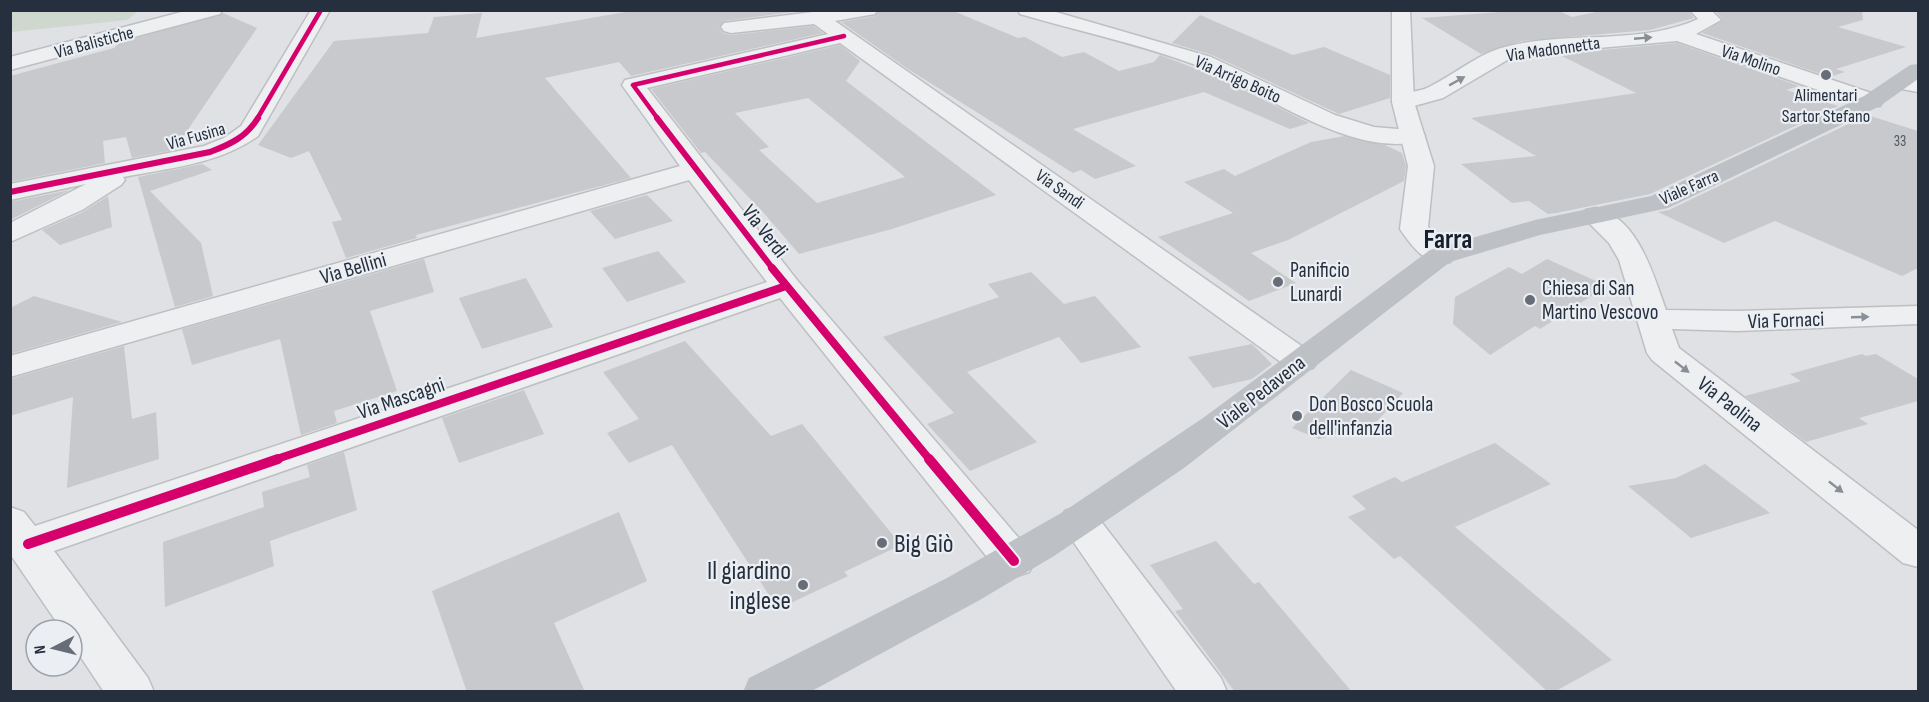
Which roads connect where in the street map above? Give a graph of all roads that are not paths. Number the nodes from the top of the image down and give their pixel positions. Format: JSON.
{"nodes":[{"id":1,"x":213,"y":10,"type":"edge"},
{"id":2,"x":321,"y":10,"type":"edge"},
{"id":3,"x":868,"y":10,"type":"edge"},
{"id":4,"x":1027,"y":10,"type":"edge"},
{"id":5,"x":1401,"y":10,"type":"edge"},
{"id":6,"x":1699,"y":10,"type":"edge"},
{"id":7,"x":832,"y":24,"type":"junction"},
{"id":8,"x":730,"y":27,"type":"dead end"},
{"id":9,"x":1679,"y":35,"type":"junction"},
{"id":10,"x":10,"y":64,"type":"edge"},
{"id":11,"x":1914,"y":80,"type":"edge"},
{"id":12,"x":1403,"y":102,"type":"junction"},
{"id":13,"x":1872,"y":102,"type":"junction"},
{"id":14,"x":1413,"y":136,"type":"junction"},
{"id":15,"x":131,"y":168,"type":"junction"},
{"id":16,"x":695,"y":170,"type":"junction"},
{"id":17,"x":10,"y":192,"type":"edge"},
{"id":18,"x":1596,"y":216,"type":"junction"},
{"id":19,"x":10,"y":234,"type":"edge"},
{"id":20,"x":1440,"y":256,"type":"junction"},
{"id":21,"x":786,"y":286,"type":"junction"},
{"id":22,"x":1918,"y":315,"type":"edge"},
{"id":23,"x":1654,"y":319,"type":"junction"},
{"id":24,"x":1301,"y":361,"type":"junction"},
{"id":25,"x":10,"y":366,"type":"edge"},
{"id":26,"x":1078,"y":522,"type":"junction"},
{"id":27,"x":19,"y":533,"type":"edge"},
{"id":28,"x":1918,"y":552,"type":"edge"},
{"id":29,"x":1014,"y":561,"type":"junction"},
{"id":30,"x":788,"y":686,"type":"edge"},
{"id":31,"x":131,"y":692,"type":"edge"},
{"id":32,"x":1204,"y":692,"type":"edge"}],
"edges":[{"from":1,"to":10,"type":"street","name":"Via Balistiche"},
{"from":2,"to":15,"type":"street","name":"Via Fusina"},
{"from":3,"to":7,"type":"street"},
{"from":4,"to":14,"type":"street","name":"Via Arrigo Boito"},
{"from":5,"to":12,"type":"street"},
{"from":6,"to":9,"type":"street","name":"Via Molino"},
{"from":7,"to":8,"type":"street"},
{"from":7,"to":16,"type":"street","name":"Via Verdi"},
{"from":7,"to":24,"type":"street","name":"Via Sandi"},
{"from":12,"to":9,"type":"street","name":"Via Madonnetta","one_way":true},
{"from":9,"to":13,"type":"street","name":"Via Molino"},
{"from":11,"to":13,"type":"main road","name":"Viale Farra"},
{"from":12,"to":14,"type":"street"},
{"from":13,"to":18,"type":"main road","name":"Viale Farra"},
{"from":14,"to":20,"type":"street"},
{"from":15,"to":17,"type":"street","name":"Via Fusina"},
{"from":15,"to":19,"type":"street"},
{"from":16,"to":21,"type":"street","name":"Via Verdi"},
{"from":16,"to":25,"type":"street","name":"Via Bellini"},
{"from":18,"to":20,"type":"main road","name":"Viale Farra"},
{"from":18,"to":23,"type":"street","name":"Via Paolina"},
{"from":20,"to":24,"type":"main road","name":"Viale Pedavena"},
{"from":21,"to":27,"type":"street","name":"Via Mascagni"},
{"from":21,"to":29,"type":"street","name":"Via Verdi"},
{"from":23,"to":22,"type":"street","name":"Via Fornaci","one_way":true},
{"from":23,"to":28,"type":"street","name":"Via Paolina","one_way":true},
{"from":24,"to":26,"type":"main road","name":"Viale Pedavena"},
{"from":26,"to":29,"type":"main road","name":"Viale Pedavena"},
{"from":26,"to":32,"type":"street"},
{"from":27,"to":31,"type":"street"},
{"from":29,"to":30,"type":"main road","name":"Viale Pedavena"}]}
